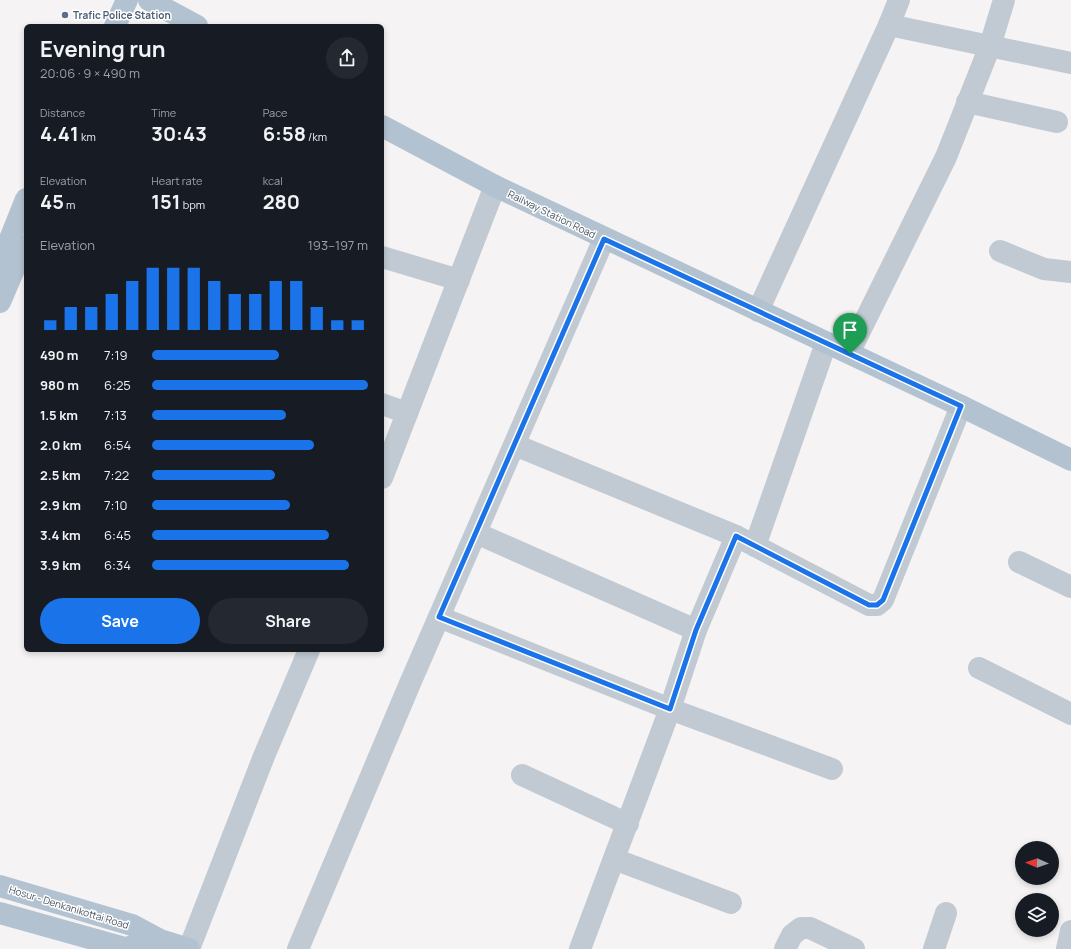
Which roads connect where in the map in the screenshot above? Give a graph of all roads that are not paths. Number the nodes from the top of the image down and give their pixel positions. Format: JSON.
{"nodes":[{"id":1,"x":127,"y":0,"type":"edge"},
{"id":2,"x":149,"y":0,"type":"edge"},
{"id":3,"x":899,"y":0,"type":"edge"},
{"id":4,"x":1004,"y":0,"type":"edge"},
{"id":5,"x":116,"y":24,"type":"edge"},
{"id":6,"x":193,"y":24,"type":"edge"},
{"id":7,"x":889,"y":25,"type":"junction"},
{"id":8,"x":990,"y":46,"type":"junction"},
{"id":9,"x":1071,"y":63,"type":"edge"},
{"id":10,"x":967,"y":102,"type":"junction"},
{"id":11,"x":1057,"y":122,"type":"dead end"},
{"id":12,"x":384,"y":127,"type":"edge"},
{"id":13,"x":495,"y":186,"type":"junction"},
{"id":14,"x":24,"y":204,"type":"edge"},
{"id":15,"x":604,"y":239,"type":"junction"},
{"id":16,"x":24,"y":245,"type":"edge"},
{"id":17,"x":1000,"y":251,"type":"dead end"},
{"id":18,"x":2,"y":256,"type":"edge"},
{"id":19,"x":384,"y":258,"type":"edge"},
{"id":20,"x":1071,"y":272,"type":"edge"},
{"id":21,"x":459,"y":280,"type":"junction"},
{"id":22,"x":0,"y":302,"type":"edge"},
{"id":23,"x":758,"y":311,"type":"junction"},
{"id":24,"x":826,"y":343,"type":"junction"},
{"id":25,"x":850,"y":354,"type":"junction"},
{"id":26,"x":384,"y":405,"type":"edge"},
{"id":27,"x":961,"y":406,"type":"junction"},
{"id":28,"x":407,"y":413,"type":"junction"},
{"id":29,"x":515,"y":445,"type":"junction"},
{"id":30,"x":1071,"y":460,"type":"edge"},
{"id":31,"x":384,"y":473,"type":"edge"},
{"id":32,"x":476,"y":533,"type":"junction"},
{"id":33,"x":736,"y":536,"type":"junction"},
{"id":34,"x":756,"y":546,"type":"junction"},
{"id":35,"x":1019,"y":562,"type":"dead end"},
{"id":36,"x":1071,"y":587,"type":"edge"},
{"id":37,"x":439,"y":617,"type":"junction"},
{"id":38,"x":696,"y":630,"type":"junction"},
{"id":39,"x":308,"y":652,"type":"edge"},
{"id":40,"x":979,"y":668,"type":"dead end"},
{"id":41,"x":670,"y":709,"type":"junction"},
{"id":42,"x":1071,"y":714,"type":"edge"},
{"id":43,"x":832,"y":769,"type":"dead end"},
{"id":44,"x":522,"y":775,"type":"dead end"},
{"id":45,"x":628,"y":824,"type":"junction"},
{"id":46,"x":614,"y":860,"type":"junction"},
{"id":47,"x":0,"y":886,"type":"edge"},
{"id":48,"x":731,"y":903,"type":"dead end"},
{"id":49,"x":0,"y":913,"type":"edge"},
{"id":50,"x":946,"y":913,"type":"dead end"},
{"id":51,"x":1071,"y":931,"type":"edge"},
{"id":52,"x":160,"y":940,"type":"junction"},
{"id":53,"x":189,"y":949,"type":"edge"},
{"id":54,"x":298,"y":949,"type":"edge"},
{"id":55,"x":580,"y":949,"type":"edge"},
{"id":56,"x":785,"y":949,"type":"edge"},
{"id":57,"x":854,"y":949,"type":"edge"},
{"id":58,"x":934,"y":949,"type":"edge"},
{"id":59,"x":1067,"y":949,"type":"edge"}],
"edges":[{"from":1,"to":5,"type":"main road"},
{"from":2,"to":6,"type":"main road"},
{"from":3,"to":7,"type":"street"},
{"from":4,"to":8,"type":"street"},
{"from":7,"to":8,"type":"street"},
{"from":7,"to":23,"type":"street"},
{"from":8,"to":9,"type":"street"},
{"from":8,"to":10,"type":"street"},
{"from":10,"to":11,"type":"street"},
{"from":10,"to":25,"type":"street"},
{"from":12,"to":13,"type":"main road","name":"Railway Station Road"},
{"from":13,"to":15,"type":"main road","name":"Railway Station Road"},
{"from":13,"to":21,"type":"street"},
{"from":14,"to":18,"type":"main road"},
{"from":15,"to":23,"type":"main road","name":"Railway Station Road"},
{"from":15,"to":29,"type":"street"},
{"from":16,"to":22,"type":"main road"},
{"from":17,"to":20,"type":"street"},
{"from":19,"to":21,"type":"street"},
{"from":21,"to":28,"type":"street"},
{"from":23,"to":24,"type":"main road","name":"Railway Station Road"},
{"from":24,"to":25,"type":"main road","name":"Railway Station Road"},
{"from":24,"to":34,"type":"street"},
{"from":25,"to":27,"type":"main road","name":"Railway Station Road"},
{"from":26,"to":28,"type":"street"},
{"from":27,"to":30,"type":"main road","name":"Railway Station Road"},
{"from":27,"to":34,"type":"street"},
{"from":28,"to":31,"type":"street"},
{"from":29,"to":32,"type":"street"},
{"from":29,"to":33,"type":"street"},
{"from":32,"to":37,"type":"street"},
{"from":32,"to":38,"type":"street"},
{"from":33,"to":34,"type":"street"},
{"from":33,"to":38,"type":"street"},
{"from":35,"to":36,"type":"street"},
{"from":37,"to":41,"type":"street"},
{"from":37,"to":54,"type":"street"},
{"from":38,"to":41,"type":"street"},
{"from":39,"to":53,"type":"street"},
{"from":40,"to":42,"type":"street"},
{"from":41,"to":43,"type":"street"},
{"from":41,"to":45,"type":"street"},
{"from":44,"to":45,"type":"street"},
{"from":45,"to":46,"type":"street"},
{"from":46,"to":48,"type":"street"},
{"from":46,"to":55,"type":"street"},
{"from":47,"to":52,"type":"main road","name":"Hosur - Denkanikottai Road"},
{"from":49,"to":52,"type":"main road"},
{"from":50,"to":58,"type":"street"},
{"from":51,"to":59,"type":"street"},
{"from":52,"to":53,"type":"main road","name":"Hosur - Denkanikottai Road"},
{"from":56,"to":57,"type":"street"}]}
